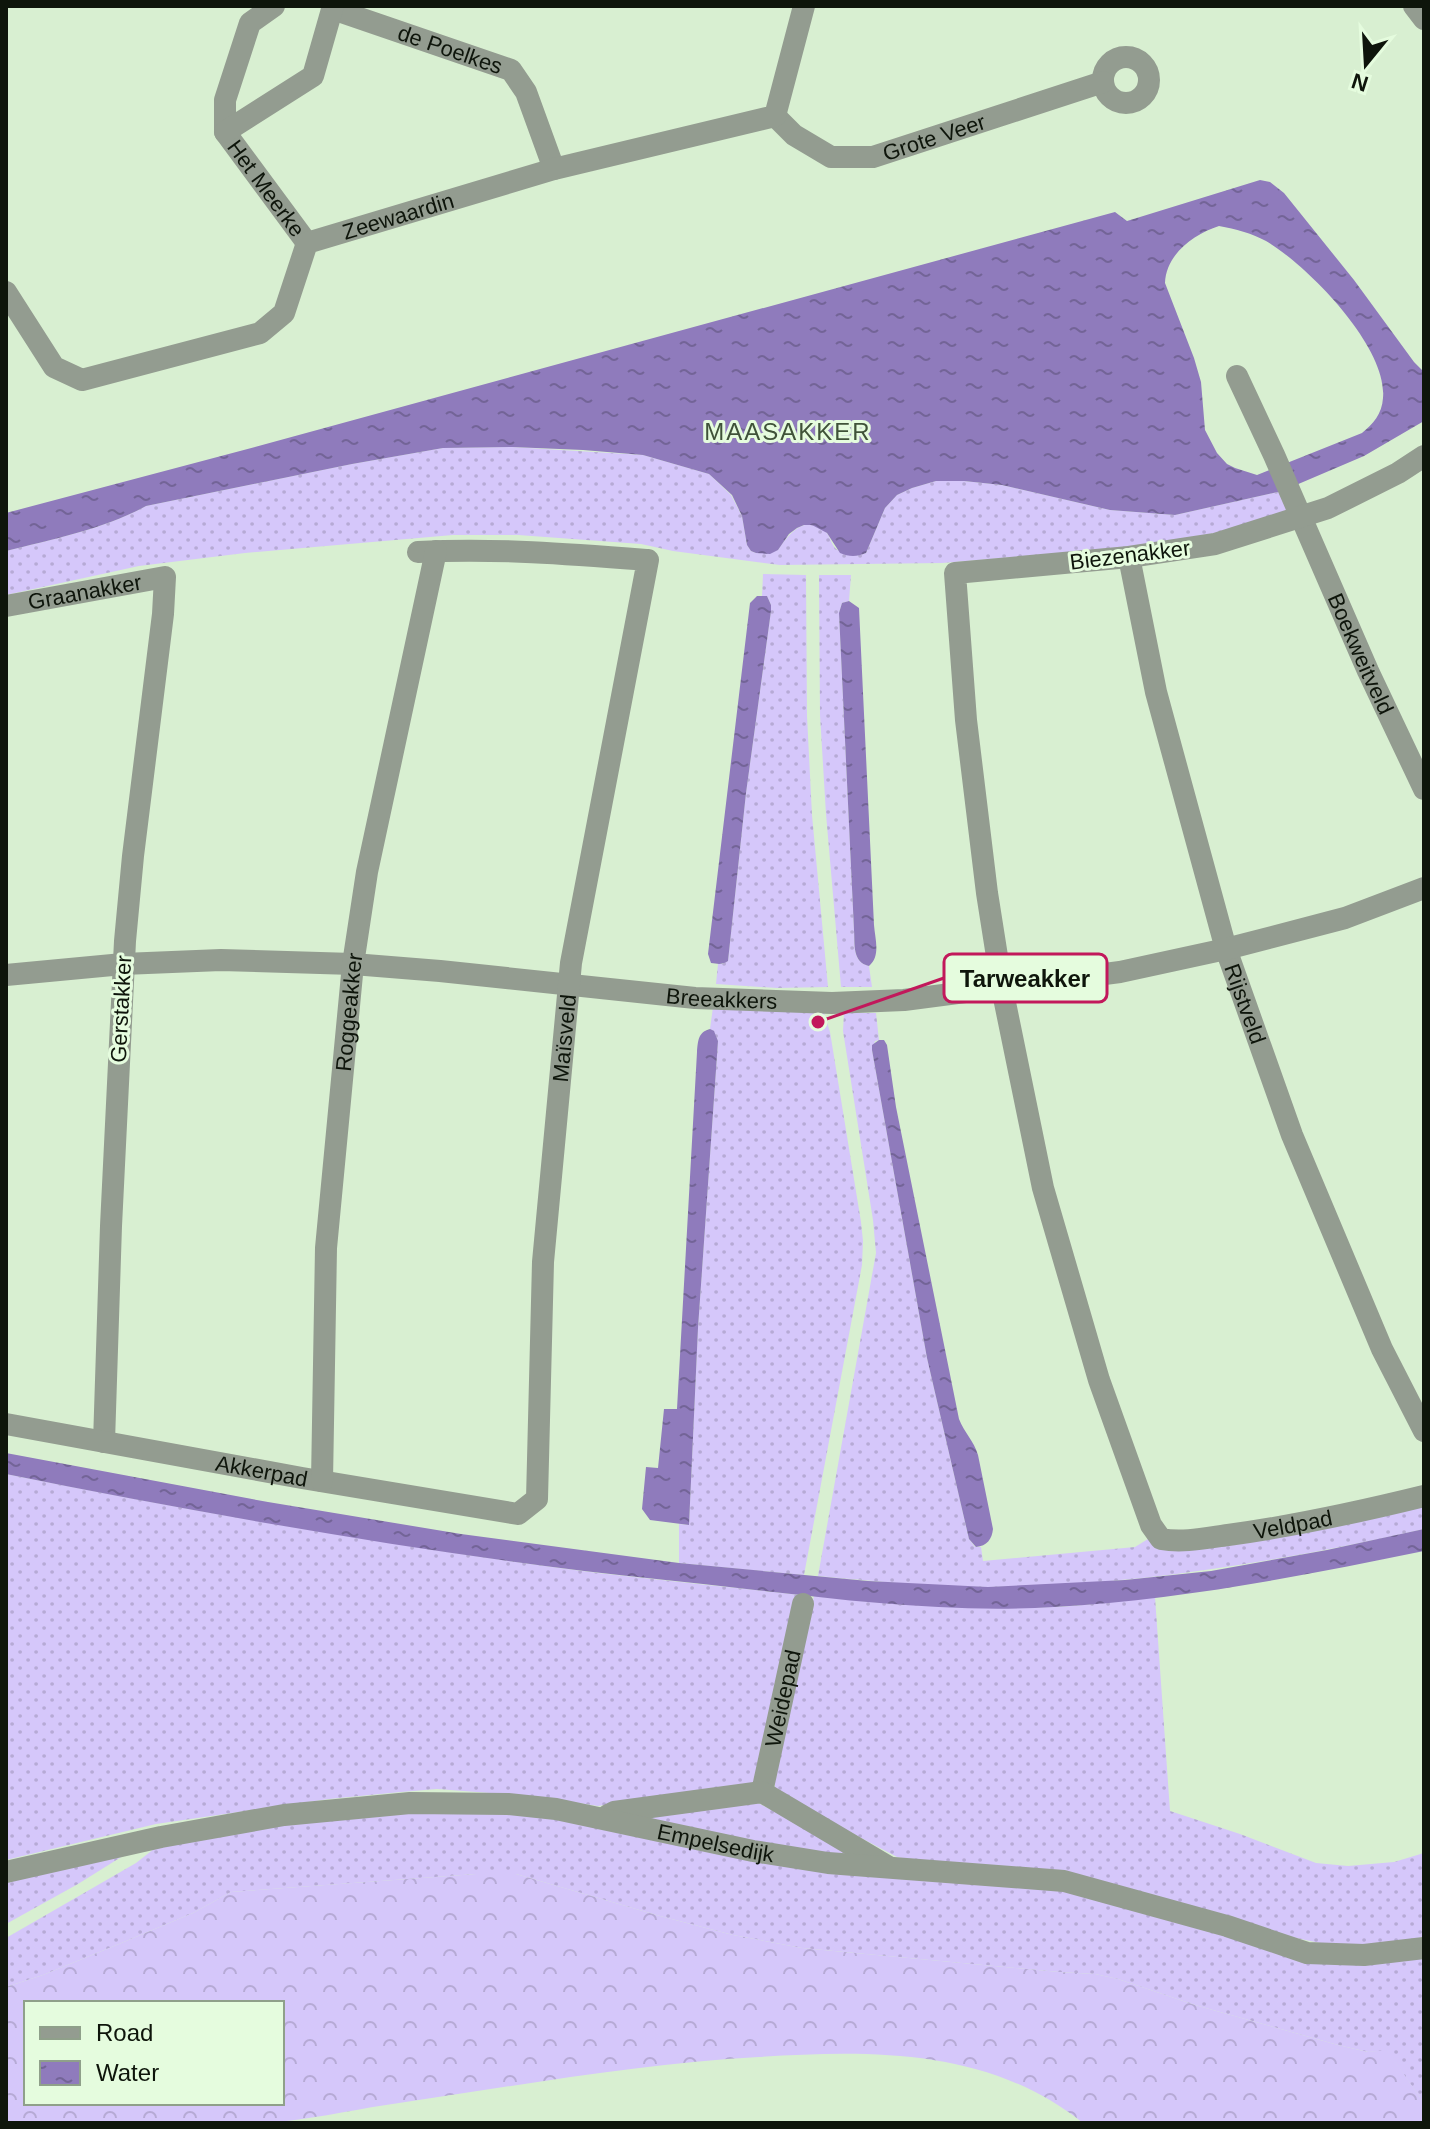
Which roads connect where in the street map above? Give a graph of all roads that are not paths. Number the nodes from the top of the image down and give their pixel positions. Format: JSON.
{"nodes":[{"id":1,"x":274,"y":6,"type":"edge"},
{"id":2,"x":804,"y":6,"type":"edge"},
{"id":3,"x":1414,"y":6,"type":"edge"},
{"id":4,"x":333,"y":7,"type":"edge"},
{"id":5,"x":1424,"y":19,"type":"edge"},
{"id":6,"x":1103,"y":82,"type":"dead end"},
{"id":7,"x":775,"y":116,"type":"junction"},
{"id":8,"x":225,"y":132,"type":"junction"},
{"id":9,"x":554,"y":169,"type":"junction"},
{"id":10,"x":307,"y":243,"type":"junction"},
{"id":11,"x":6,"y":292,"type":"edge"},
{"id":12,"x":1237,"y":376,"type":"dead end"},
{"id":13,"x":1424,"y":456,"type":"edge"},
{"id":14,"x":1301,"y":518,"type":"junction"},
{"id":15,"x":427,"y":552,"type":"joint"},
{"id":16,"x":1129,"y":557,"type":"junction"},
{"id":17,"x":165,"y":577,"type":"joint"},
{"id":18,"x":6,"y":606,"type":"edge"},
{"id":19,"x":1424,"y":789,"type":"edge"},
{"id":20,"x":1424,"y":888,"type":"edge"},
{"id":21,"x":1226,"y":949,"type":"junction"},
{"id":22,"x":123,"y":964,"type":"junction"},
{"id":23,"x":353,"y":964,"type":"junction"},
{"id":24,"x":6,"y":975,"type":"edge"},
{"id":25,"x":568,"y":985,"type":"junction"},
{"id":26,"x":1002,"y":988,"type":"junction"},
{"id":27,"x":6,"y":1424,"type":"edge"},
{"id":28,"x":1424,"y":1431,"type":"edge"},
{"id":29,"x":104,"y":1442,"type":"junction"},
{"id":30,"x":322,"y":1481,"type":"junction"},
{"id":31,"x":1424,"y":1496,"type":"edge"},
{"id":32,"x":518,"y":1514,"type":"joint"},
{"id":33,"x":803,"y":1604,"type":"dead end"},
{"id":34,"x":762,"y":1792,"type":"junction"},
{"id":35,"x":602,"y":1818,"type":"junction"},
{"id":36,"x":891,"y":1869,"type":"junction"},
{"id":37,"x":6,"y":1872,"type":"edge"},
{"id":38,"x":1424,"y":1948,"type":"edge"}],
"edges":[{"from":1,"to":8,"type":"street","name":"Het Meerke"},
{"from":2,"to":7,"type":"street"},
{"from":3,"to":5,"type":"street"},
{"from":4,"to":8,"type":"street","name":"Het Meerke"},
{"from":4,"to":9,"type":"street","name":"de Poelkes"},
{"from":6,"to":7,"type":"street","name":"Grote Veer"},
{"from":7,"to":9,"type":"street","name":"Zeewaardin"},
{"from":8,"to":10,"type":"street","name":"Het Meerke"},
{"from":9,"to":10,"type":"street","name":"Zeewaardin"},
{"from":10,"to":11,"type":"street"},
{"from":12,"to":14,"type":"street"},
{"from":13,"to":14,"type":"street","name":"Biezenakker"},
{"from":14,"to":16,"type":"street","name":"Biezenakker"},
{"from":14,"to":19,"type":"street","name":"Boekweitveld"},
{"from":15,"to":23,"type":"street","name":"Roggeakker"},
{"from":15,"to":25,"type":"street","name":"Maïsveld"},
{"from":16,"to":21,"type":"street","name":"Rijstveld"},
{"from":16,"to":26,"type":"street","name":"Biezenakker"},
{"from":17,"to":18,"type":"street","name":"Graanakker"},
{"from":17,"to":22,"type":"street","name":"Gerstakker"},
{"from":20,"to":21,"type":"street","name":"Breeakkers"},
{"from":21,"to":26,"type":"street","name":"Breeakkers"},
{"from":21,"to":28,"type":"street","name":"Rijstveld"},
{"from":22,"to":23,"type":"street","name":"Breeakkers"},
{"from":22,"to":24,"type":"street","name":"Breeakkers"},
{"from":22,"to":29,"type":"street","name":"Gerstakker"},
{"from":23,"to":25,"type":"street","name":"Breeakkers"},
{"from":23,"to":30,"type":"street","name":"Roggeakker"},
{"from":25,"to":26,"type":"street","name":"Breeakkers"},
{"from":25,"to":32,"type":"street","name":"Maïsveld"},
{"from":26,"to":31,"type":"street","name":"Veldpad"},
{"from":27,"to":29,"type":"street","name":"Akkerpad"},
{"from":29,"to":30,"type":"street","name":"Akkerpad"},
{"from":30,"to":32,"type":"street","name":"Akkerpad"},
{"from":33,"to":34,"type":"street","name":"Weidepad"},
{"from":34,"to":35,"type":"street"},
{"from":34,"to":36,"type":"street"},
{"from":35,"to":36,"type":"street","name":"Empelsedijk"},
{"from":35,"to":37,"type":"street","name":"Empelsedijk"},
{"from":36,"to":38,"type":"street","name":"Empelsedijk"}]}
